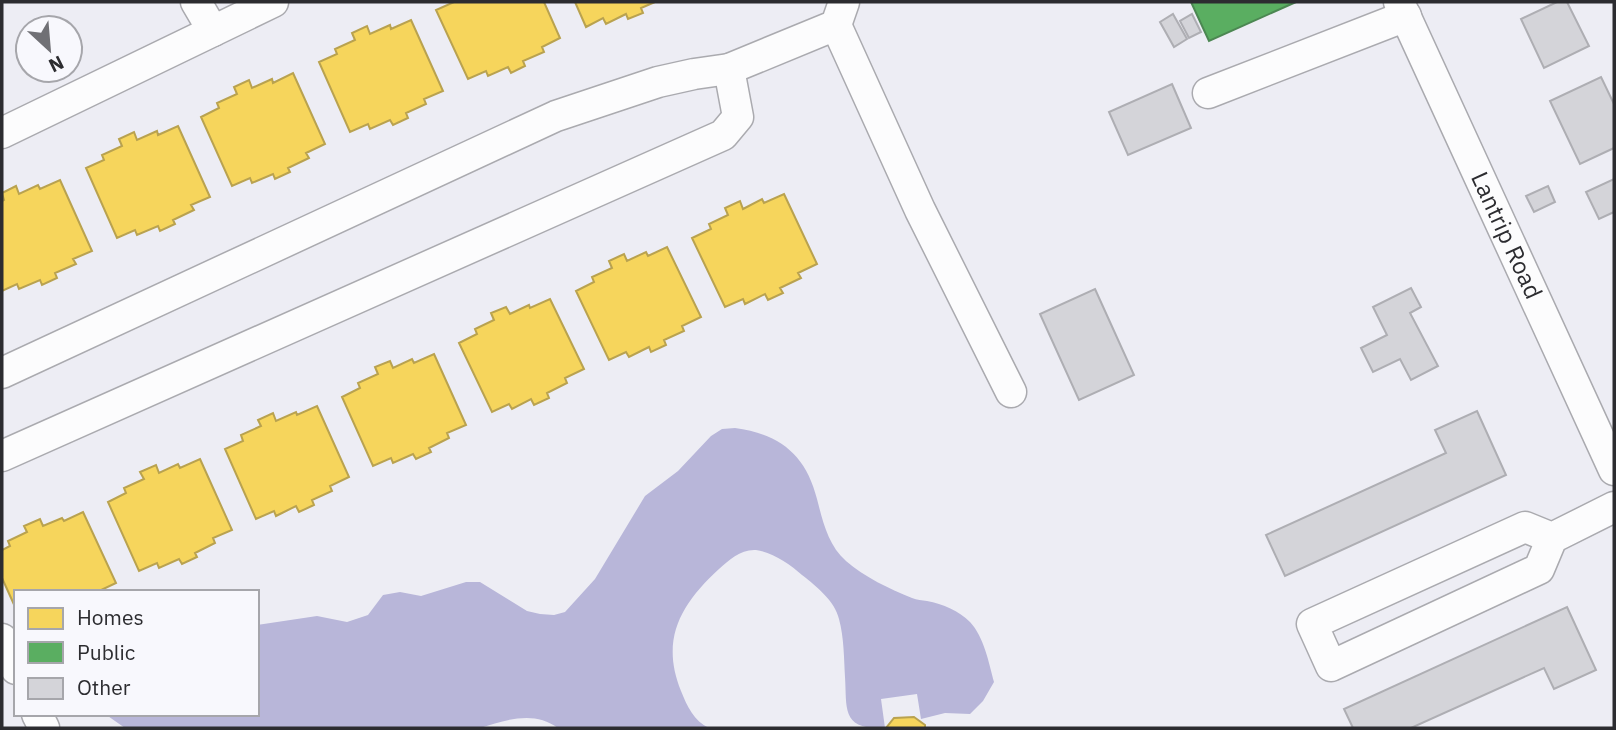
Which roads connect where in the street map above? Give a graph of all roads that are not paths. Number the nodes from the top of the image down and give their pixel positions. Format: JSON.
{"nodes":[{"id":1,"x":196,"y":2,"type":"edge"},
{"id":2,"x":273,"y":2,"type":"edge"},
{"id":3,"x":1402,"y":9,"type":"edge"},
{"id":4,"x":840,"y":13,"type":"edge"},
{"id":5,"x":213,"y":31,"type":"junction"},
{"id":6,"x":729,"y":69,"type":"junction"},
{"id":7,"x":1209,"y":93,"type":"dead end"},
{"id":8,"x":2,"y":133,"type":"edge"},
{"id":9,"x":2,"y":373,"type":"edge"},
{"id":10,"x":1011,"y":392,"type":"dead end"},
{"id":11,"x":2,"y":456,"type":"edge"},
{"id":12,"x":1614,"y":470,"type":"edge"},
{"id":13,"x":1614,"y":507,"type":"edge"},
{"id":14,"x":1552,"y":538,"type":"junction"},
{"id":15,"x":2,"y":639,"type":"edge"},
{"id":16,"x":14,"y":665,"type":"edge"}],
"edges":[{"from":1,"to":5,"type":"street"},
{"from":2,"to":5,"type":"street"},
{"from":3,"to":7,"type":"street"},
{"from":3,"to":12,"type":"street","name":"Lantrip Road"},
{"from":4,"to":6,"type":"street"},
{"from":4,"to":10,"type":"street"},
{"from":5,"to":8,"type":"street"},
{"from":6,"to":9,"type":"street"},
{"from":6,"to":11,"type":"street"},
{"from":13,"to":14,"type":"street"},
{"from":14,"to":14,"type":"street"},
{"from":15,"to":16,"type":"street"}]}
